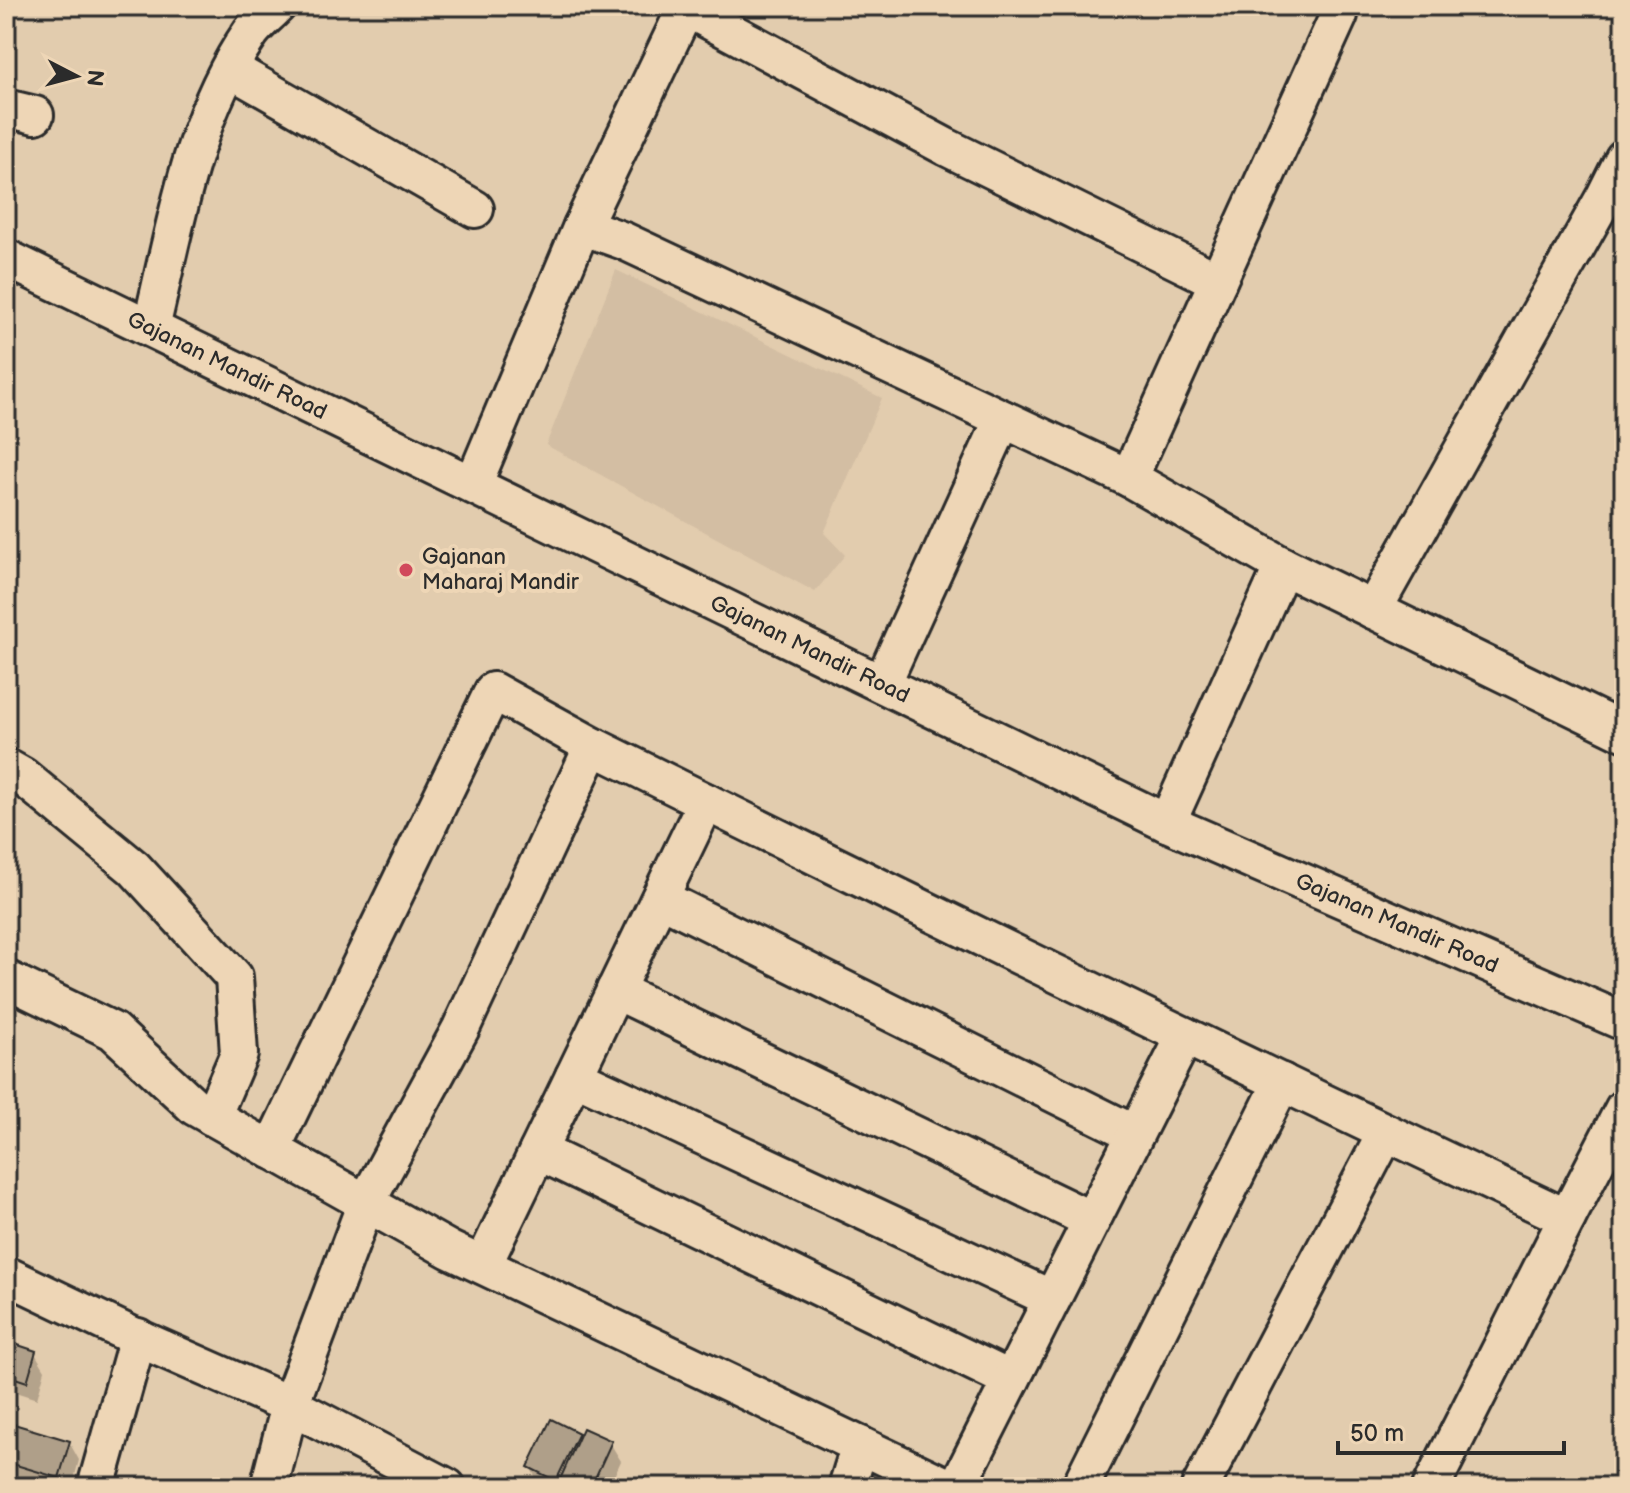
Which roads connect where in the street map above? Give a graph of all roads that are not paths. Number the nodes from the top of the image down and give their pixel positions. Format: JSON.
{"nodes":[{"id":1,"x":277,"y":6,"type":"edge"},
{"id":2,"x":686,"y":7,"type":"edge"},
{"id":3,"x":1339,"y":15,"type":"dead end"},
{"id":4,"x":230,"y":69,"type":"junction"},
{"id":5,"x":1624,"y":158,"type":"edge"},
{"id":6,"x":1615,"y":202,"type":"edge"},
{"id":7,"x":475,"y":209,"type":"dead end"},
{"id":8,"x":582,"y":226,"type":"junction"},
{"id":9,"x":6,"y":258,"type":"edge"},
{"id":10,"x":1218,"y":281,"type":"junction"},
{"id":11,"x":151,"y":328,"type":"junction"},
{"id":12,"x":1003,"y":419,"type":"junction"},
{"id":13,"x":1129,"y":478,"type":"junction"},
{"id":14,"x":473,"y":485,"type":"junction"},
{"id":15,"x":1283,"y":566,"type":"junction"},
{"id":16,"x":1373,"y":610,"type":"junction"},
{"id":17,"x":882,"y":684,"type":"junction"},
{"id":18,"x":1624,"y":732,"type":"edge"},
{"id":19,"x":593,"y":746,"type":"junction"},
{"id":20,"x":6,"y":767,"type":"edge"},
{"id":21,"x":706,"y":802,"type":"junction"},
{"id":22,"x":1167,"y":823,"type":"junction"},
{"id":23,"x":660,"y":898,"type":"junction"},
{"id":24,"x":6,"y":979,"type":"edge"},
{"id":25,"x":615,"y":990,"type":"junction"},
{"id":26,"x":1624,"y":1022,"type":"edge"},
{"id":27,"x":1185,"y":1036,"type":"junction"},
{"id":28,"x":574,"y":1076,"type":"junction"},
{"id":29,"x":1282,"y":1082,"type":"junction"},
{"id":30,"x":1624,"y":1108,"type":"edge"},
{"id":31,"x":212,"y":1117,"type":"junction"},
{"id":32,"x":1386,"y":1133,"type":"junction"},
{"id":33,"x":1135,"y":1134,"type":"junction"},
{"id":34,"x":271,"y":1150,"type":"junction"},
{"id":35,"x":538,"y":1151,"type":"junction"},
{"id":36,"x":366,"y":1203,"type":"junction"},
{"id":37,"x":1567,"y":1218,"type":"junction"},
{"id":38,"x":1091,"y":1220,"type":"junction"},
{"id":39,"x":483,"y":1265,"type":"junction"},
{"id":40,"x":6,"y":1275,"type":"edge"},
{"id":41,"x":1052,"y":1299,"type":"junction"},
{"id":42,"x":138,"y":1337,"type":"junction"},
{"id":43,"x":1011,"y":1380,"type":"junction"},
{"id":44,"x":290,"y":1405,"type":"junction"},
{"id":45,"x":860,"y":1445,"type":"junction"},
{"id":46,"x":431,"y":1483,"type":"edge"},
{"id":47,"x":96,"y":1487,"type":"edge"},
{"id":48,"x":269,"y":1487,"type":"edge"},
{"id":49,"x":847,"y":1487,"type":"edge"},
{"id":50,"x":948,"y":1487,"type":"edge"},
{"id":51,"x":957,"y":1487,"type":"edge"},
{"id":52,"x":1080,"y":1487,"type":"edge"},
{"id":53,"x":1200,"y":1487,"type":"edge"},
{"id":54,"x":1431,"y":1487,"type":"edge"}],
"edges":[{"from":1,"to":4,"type":"street"},
{"from":2,"to":8,"type":"street"},
{"from":2,"to":10,"type":"street"},
{"from":3,"to":10,"type":"street"},
{"from":4,"to":7,"type":"street"},
{"from":4,"to":11,"type":"street"},
{"from":5,"to":6,"type":"street"},
{"from":6,"to":16,"type":"street"},
{"from":8,"to":12,"type":"street"},
{"from":8,"to":14,"type":"street"},
{"from":9,"to":11,"type":"street","name":"Gajanan Mandir Road"},
{"from":10,"to":13,"type":"street"},
{"from":11,"to":14,"type":"street","name":"Gajanan Mandir Road"},
{"from":12,"to":13,"type":"street"},
{"from":12,"to":17,"type":"street"},
{"from":13,"to":15,"type":"street"},
{"from":14,"to":17,"type":"street","name":"Gajanan Mandir Road"},
{"from":15,"to":16,"type":"street"},
{"from":15,"to":22,"type":"street"},
{"from":16,"to":18,"type":"street"},
{"from":17,"to":22,"type":"street","name":"Gajanan Mandir Road"},
{"from":19,"to":21,"type":"street"},
{"from":19,"to":34,"type":"street"},
{"from":19,"to":36,"type":"street"},
{"from":20,"to":31,"type":"street"},
{"from":21,"to":23,"type":"street"},
{"from":21,"to":27,"type":"street"},
{"from":22,"to":26,"type":"street","name":"Gajanan Mandir Road"},
{"from":23,"to":25,"type":"street"},
{"from":23,"to":33,"type":"street"},
{"from":24,"to":31,"type":"street"},
{"from":25,"to":28,"type":"street"},
{"from":25,"to":38,"type":"street"},
{"from":27,"to":29,"type":"street"},
{"from":27,"to":33,"type":"street"},
{"from":28,"to":35,"type":"street"},
{"from":28,"to":41,"type":"street"},
{"from":29,"to":32,"type":"street"},
{"from":29,"to":52,"type":"street"},
{"from":30,"to":37,"type":"street"},
{"from":31,"to":34,"type":"street"},
{"from":32,"to":37,"type":"street"},
{"from":32,"to":53,"type":"street"},
{"from":33,"to":38,"type":"street"},
{"from":34,"to":36,"type":"street"},
{"from":35,"to":39,"type":"street"},
{"from":35,"to":43,"type":"street"},
{"from":36,"to":39,"type":"street"},
{"from":36,"to":44,"type":"street"},
{"from":37,"to":54,"type":"street"},
{"from":38,"to":41,"type":"street"},
{"from":39,"to":45,"type":"street"},
{"from":40,"to":42,"type":"street"},
{"from":41,"to":43,"type":"street"},
{"from":42,"to":44,"type":"street"},
{"from":42,"to":47,"type":"street"},
{"from":43,"to":51,"type":"street"},
{"from":44,"to":46,"type":"street"},
{"from":44,"to":48,"type":"street"},
{"from":45,"to":49,"type":"street"},
{"from":45,"to":50,"type":"street"}]}
